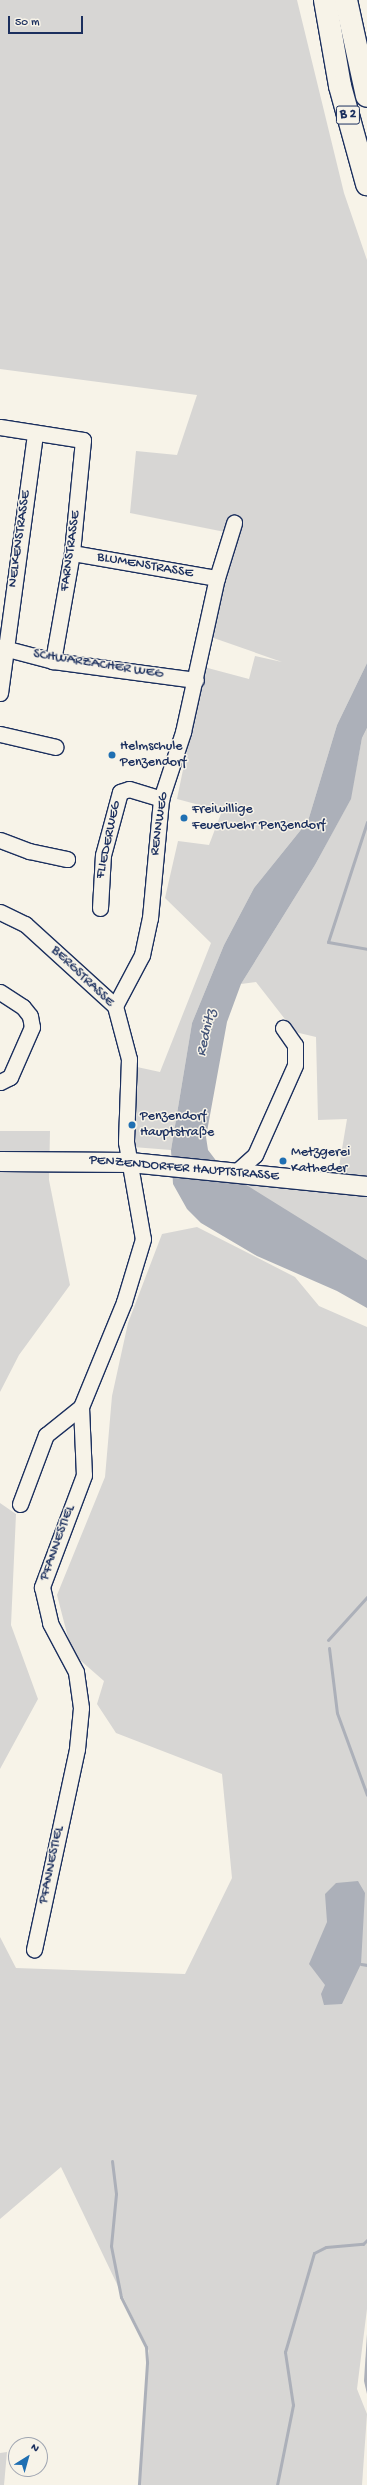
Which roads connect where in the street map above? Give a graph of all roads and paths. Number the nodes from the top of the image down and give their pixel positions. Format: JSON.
{"nodes":[{"id":1,"x":316,"y":0,"type":"edge"},
{"id":2,"x":325,"y":0,"type":"edge"},
{"id":3,"x":346,"y":0,"type":"edge"},
{"id":4,"x":331,"y":45,"type":"junction"},
{"id":5,"x":367,"y":96,"type":"edge"},
{"id":6,"x":367,"y":184,"type":"edge"},
{"id":7,"x":0,"y":428,"type":"edge"},
{"id":8,"x":35,"y":433,"type":"junction"},
{"id":9,"x":234,"y":523,"type":"dead end"},
{"id":10,"x":72,"y":553,"type":"junction"},
{"id":11,"x":217,"y":578,"type":"junction"},
{"id":12,"x":2,"y":648,"type":"edge"},
{"id":13,"x":53,"y":661,"type":"junction"},
{"id":14,"x":196,"y":680,"type":"junction"},
{"id":15,"x":0,"y":693,"type":"edge"},
{"id":16,"x":0,"y":734,"type":"edge"},
{"id":17,"x":56,"y":747,"type":"dead end"},
{"id":18,"x":161,"y":799,"type":"junction"},
{"id":19,"x":0,"y":840,"type":"edge"},
{"id":20,"x":67,"y":859,"type":"dead end"},
{"id":21,"x":100,"y":908,"type":"dead end"},
{"id":22,"x":0,"y":912,"type":"edge"},
{"id":23,"x":0,"y":992,"type":"edge"},
{"id":24,"x":115,"y":1006,"type":"junction"},
{"id":25,"x":283,"y":1028,"type":"dead end"},
{"id":26,"x":0,"y":1082,"type":"edge"},
{"id":27,"x":0,"y":1161,"type":"edge"},
{"id":28,"x":130,"y":1162,"type":"junction"},
{"id":29,"x":231,"y":1172,"type":"junction"},
{"id":30,"x":367,"y":1186,"type":"edge"},
{"id":31,"x":81,"y":1407,"type":"junction"},
{"id":32,"x":20,"y":1504,"type":"dead end"},
{"id":33,"x":34,"y":1949,"type":"dead end"}],
"edges":[{"from":1,"to":4,"type":"highway"},
{"from":2,"to":4,"type":"highway","number":"B 2"},
{"from":3,"to":5,"type":"highway","number":"B 2"},
{"from":4,"to":6,"type":"highway","number":"B 2"},
{"from":7,"to":8,"type":"street"},
{"from":8,"to":10,"type":"street","name":"FARNSTRASSE"},
{"from":8,"to":12,"type":"street","name":"NELKENSTRASSE"},
{"from":9,"to":11,"type":"street","name":"RENNWEG"},
{"from":10,"to":11,"type":"street","name":"BLUMENSTRASSE"},
{"from":10,"to":13,"type":"street","name":"FARNSTRASSE"},
{"from":11,"to":14,"type":"street","name":"RENNWEG"},
{"from":12,"to":13,"type":"street","name":"SCHWARZACHER WEG"},
{"from":12,"to":15,"type":"street","name":"NELKENSTRASSE"},
{"from":13,"to":14,"type":"street","name":"SCHWARZACHER WEG"},
{"from":14,"to":18,"type":"street","name":"RENNWEG"},
{"from":16,"to":17,"type":"street"},
{"from":18,"to":21,"type":"street","name":"FLIEDERWEG"},
{"from":18,"to":24,"type":"street","name":"RENNWEG"},
{"from":19,"to":20,"type":"street"},
{"from":22,"to":24,"type":"street","name":"BERGSTRASSE"},
{"from":23,"to":26,"type":"street"},
{"from":24,"to":28,"type":"street","name":"BERGSTRASSE"},
{"from":25,"to":29,"type":"street"},
{"from":27,"to":28,"type":"main road","name":"PENZENDORFER HAUPTSTRASSE"},
{"from":28,"to":29,"type":"main road","name":"PENZENDORFER HAUPTSTRASSE"},
{"from":28,"to":31,"type":"street","name":"PFANNESTIEL"},
{"from":29,"to":30,"type":"main road","name":"PENZENDORFER HAUPTSTRASSE"},
{"from":31,"to":32,"type":"street"},
{"from":31,"to":33,"type":"street","name":"PFANNESTIEL"}]}
